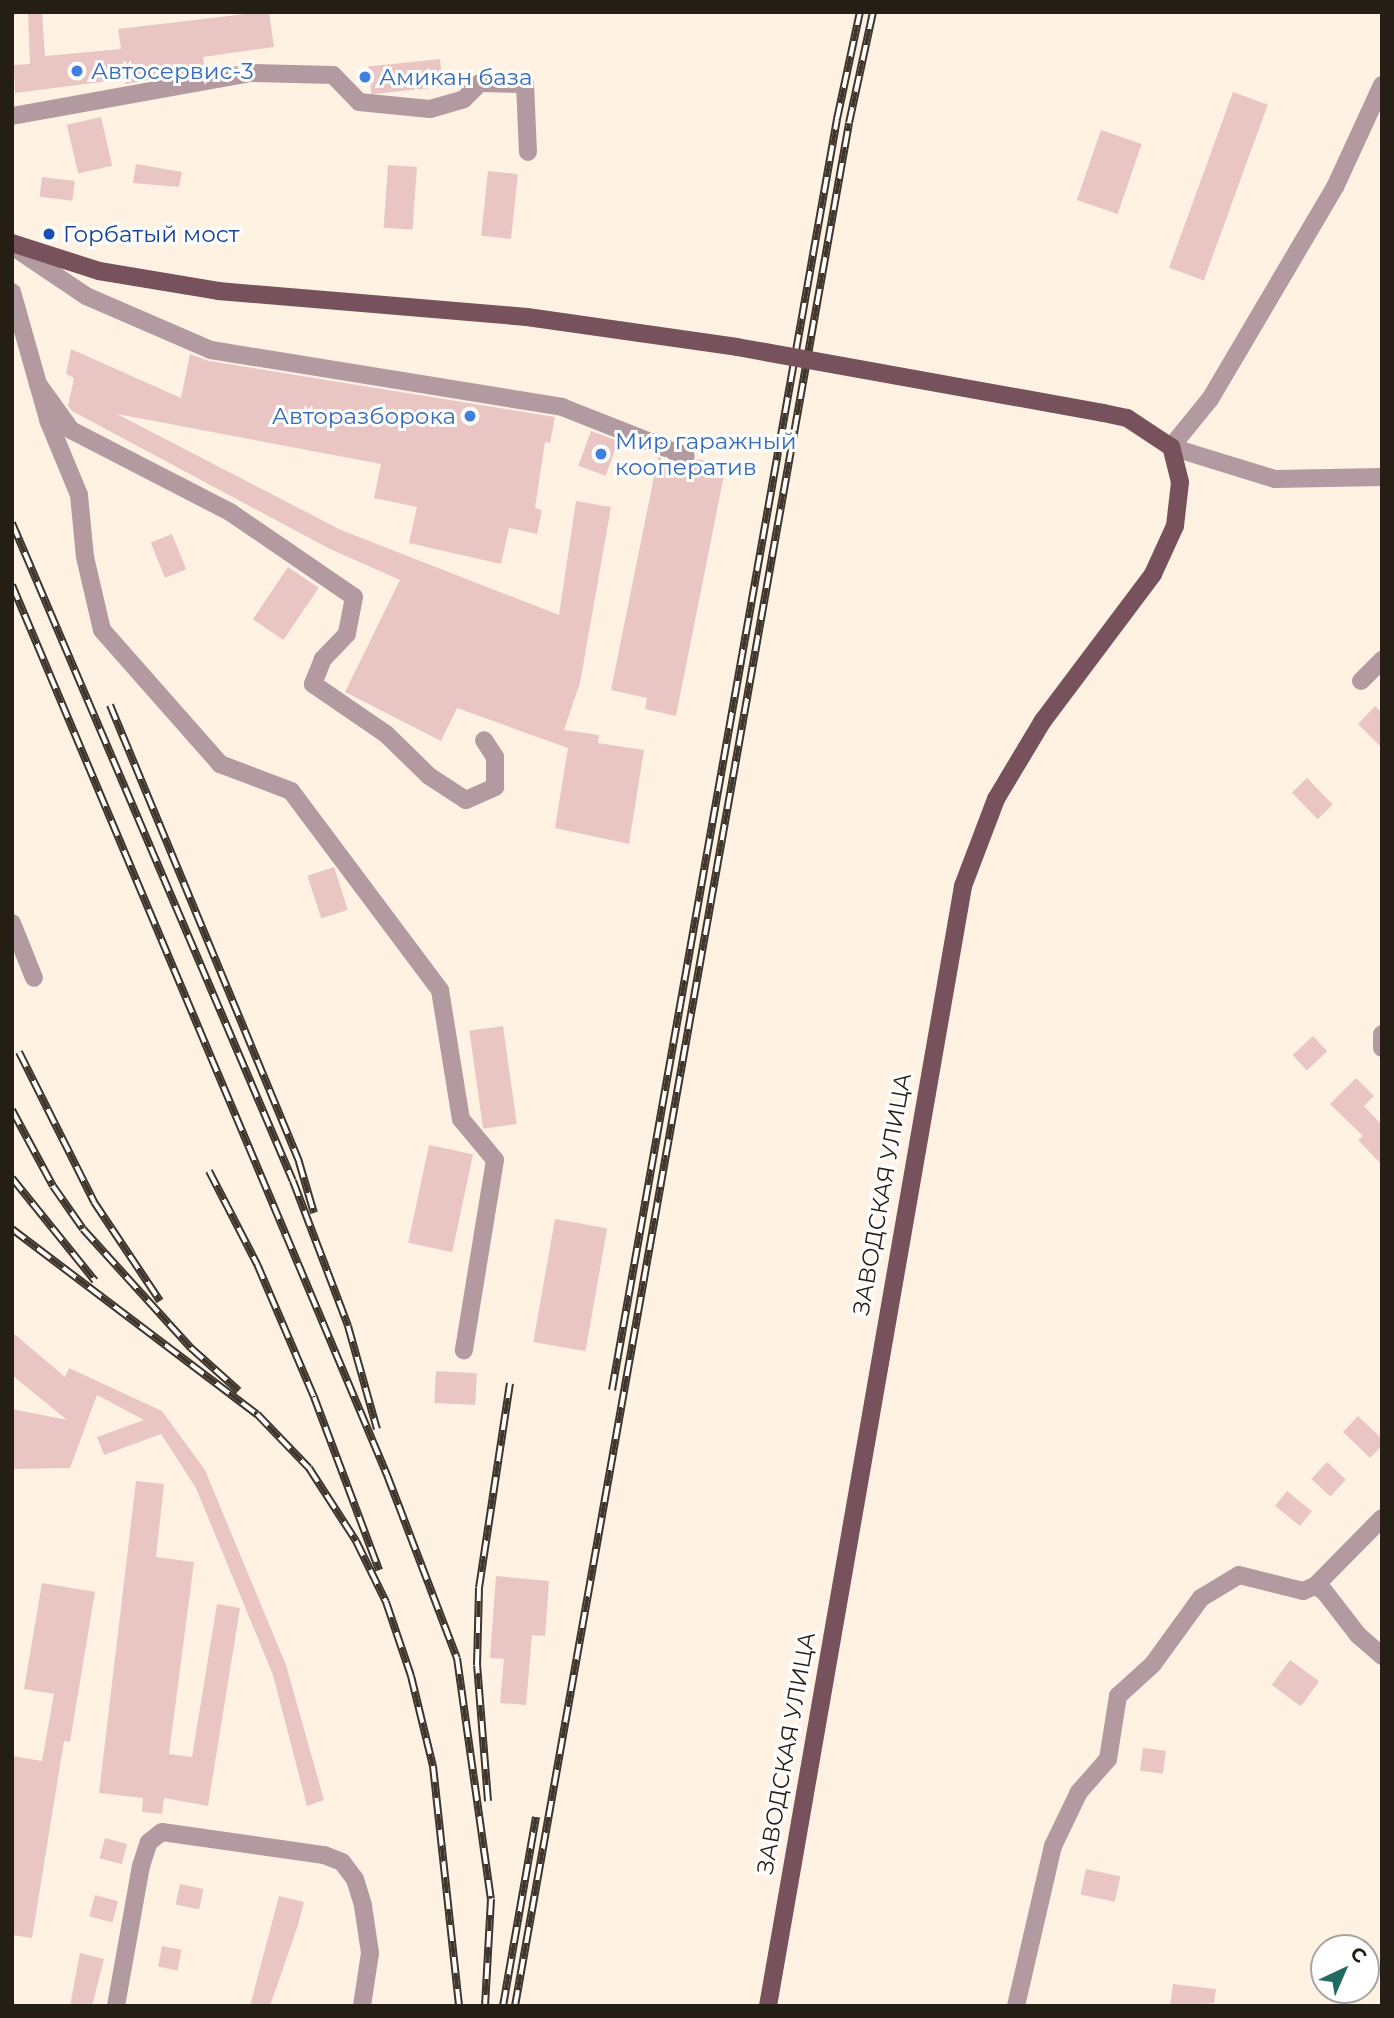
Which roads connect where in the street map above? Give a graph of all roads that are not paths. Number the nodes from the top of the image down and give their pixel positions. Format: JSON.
{"nodes":[{"id":1,"x":1382,"y":85,"type":"edge"},
{"id":2,"x":12,"y":116,"type":"edge"},
{"id":3,"x":528,"y":152,"type":"dead end"},
{"id":4,"x":12,"y":244,"type":"edge"},
{"id":5,"x":12,"y":292,"type":"edge"},
{"id":6,"x":38,"y":384,"type":"junction"},
{"id":7,"x":1171,"y":447,"type":"junction"},
{"id":8,"x":686,"y":456,"type":"dead end"},
{"id":9,"x":1382,"y":477,"type":"edge"},
{"id":10,"x":1382,"y":660,"type":"edge"},
{"id":11,"x":1360,"y":681,"type":"dead end"},
{"id":12,"x":484,"y":740,"type":"dead end"},
{"id":13,"x":12,"y":923,"type":"edge"},
{"id":14,"x":34,"y":978,"type":"dead end"},
{"id":15,"x":1382,"y":1034,"type":"edge"},
{"id":16,"x":1382,"y":1048,"type":"edge"},
{"id":17,"x":464,"y":1350,"type":"dead end"},
{"id":18,"x":1382,"y":1518,"type":"edge"},
{"id":19,"x":1315,"y":1586,"type":"junction"},
{"id":20,"x":1382,"y":1656,"type":"edge"},
{"id":21,"x":116,"y":2006,"type":"edge"},
{"id":22,"x":362,"y":2006,"type":"edge"},
{"id":23,"x":768,"y":2006,"type":"edge"},
{"id":24,"x":1016,"y":2006,"type":"edge"}],
"edges":[{"from":1,"to":7,"type":"street"},
{"from":2,"to":3,"type":"street"},
{"from":4,"to":7,"type":"main road","bridge":true},
{"from":4,"to":8,"type":"street"},
{"from":5,"to":6,"type":"street"},
{"from":6,"to":12,"type":"street"},
{"from":6,"to":17,"type":"street"},
{"from":7,"to":9,"type":"street"},
{"from":7,"to":23,"type":"main road","name":"ЗАВОДСКАЯ УЛИЦА"},
{"from":10,"to":11,"type":"street"},
{"from":13,"to":14,"type":"street"},
{"from":15,"to":16,"type":"street"},
{"from":18,"to":19,"type":"street"},
{"from":19,"to":20,"type":"street"},
{"from":19,"to":24,"type":"street"},
{"from":21,"to":22,"type":"street"}]}
